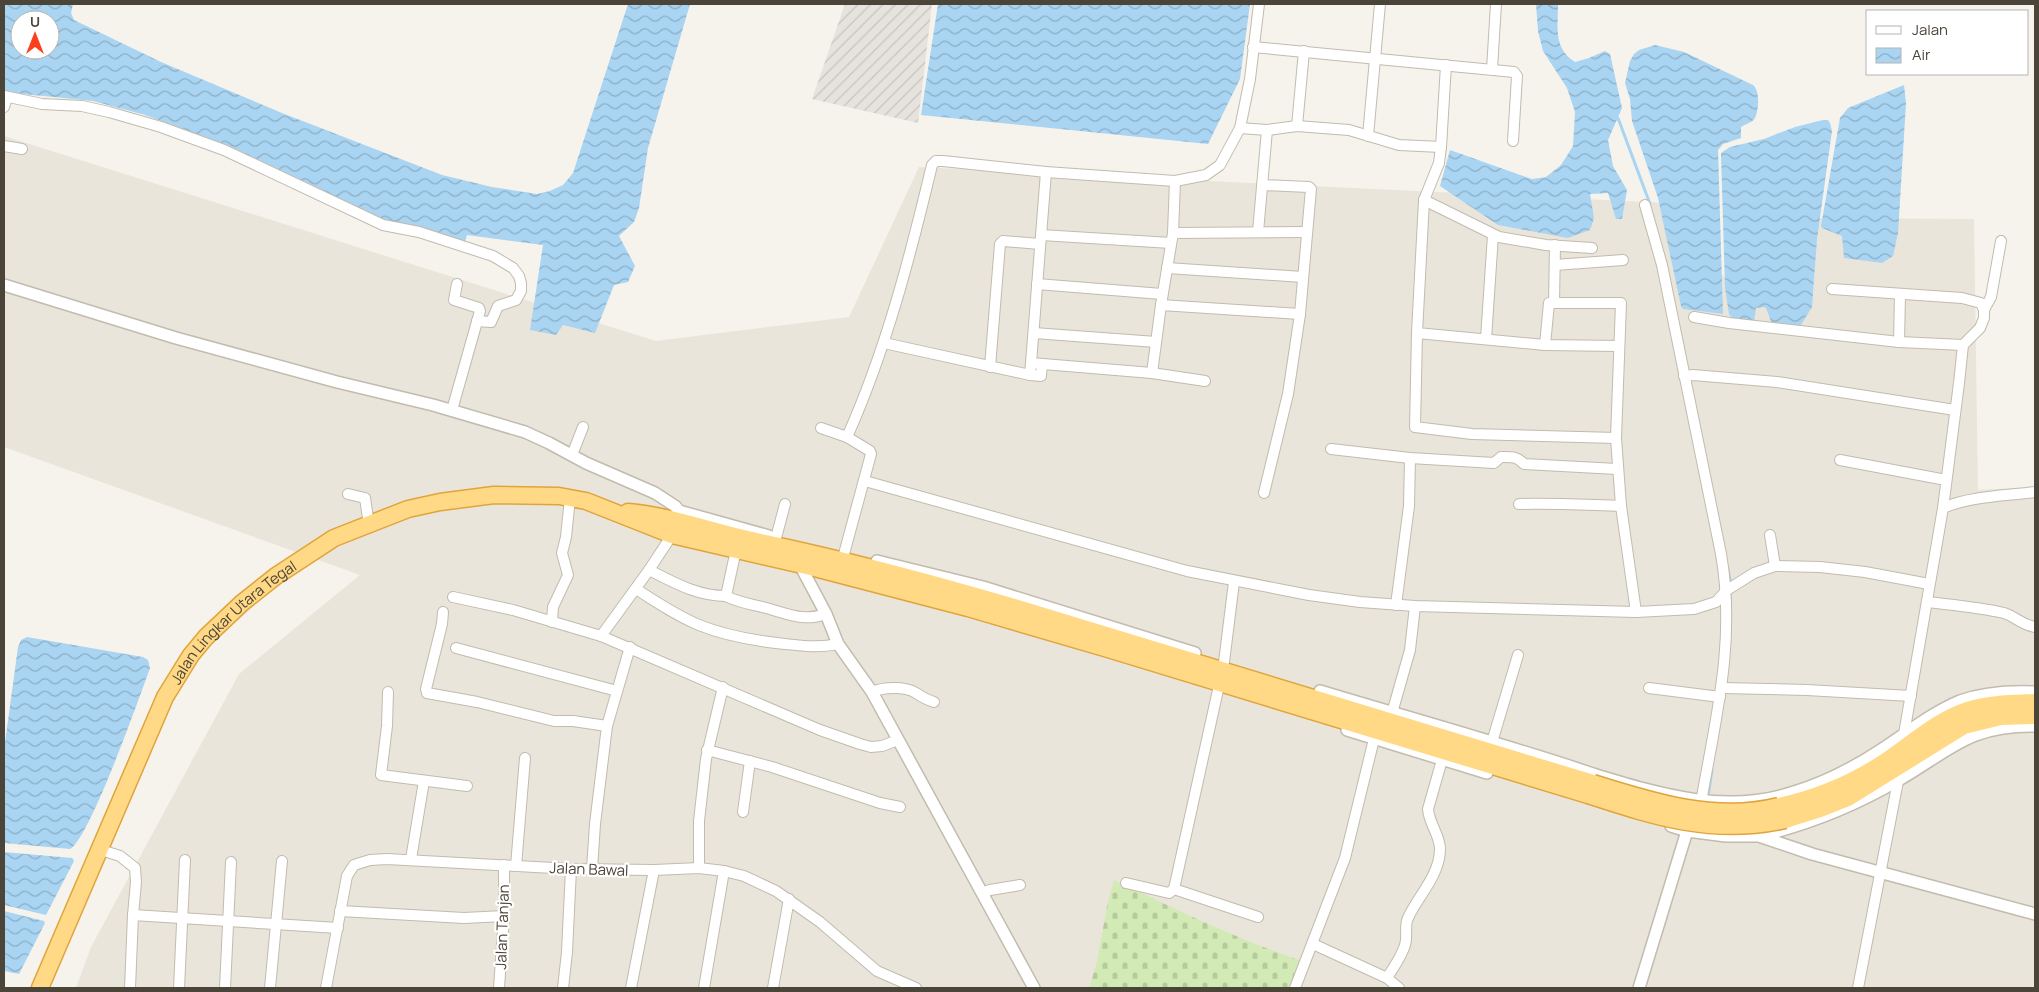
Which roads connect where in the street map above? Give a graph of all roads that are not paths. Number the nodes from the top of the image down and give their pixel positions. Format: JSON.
{"nodes":[{"id":1,"x":1258,"y":4,"type":"edge"},
{"id":2,"x":1380,"y":4,"type":"edge"},
{"id":3,"x":1496,"y":4,"type":"edge"},
{"id":4,"x":1253,"y":47,"type":"junction"},
{"id":5,"x":1304,"y":51,"type":"junction"},
{"id":6,"x":1376,"y":58,"type":"junction"},
{"id":7,"x":1446,"y":65,"type":"junction"},
{"id":8,"x":1492,"y":70,"type":"junction"},
{"id":9,"x":5,"y":100,"type":"edge"},
{"id":10,"x":1297,"y":126,"type":"junction"},
{"id":11,"x":1240,"y":128,"type":"junction"},
{"id":12,"x":1267,"y":130,"type":"junction"},
{"id":13,"x":1368,"y":136,"type":"junction"},
{"id":14,"x":1513,"y":141,"type":"dead end"},
{"id":15,"x":4,"y":146,"type":"edge"},
{"id":16,"x":1441,"y":147,"type":"junction"},
{"id":17,"x":22,"y":150,"type":"dead end"},
{"id":18,"x":1046,"y":172,"type":"junction"},
{"id":19,"x":1176,"y":180,"type":"junction"},
{"id":20,"x":1262,"y":185,"type":"junction"},
{"id":21,"x":1424,"y":200,"type":"junction"},
{"id":22,"x":1645,"y":205,"type":"dead end"},
{"id":23,"x":1258,"y":232,"type":"junction"},
{"id":24,"x":1307,"y":232,"type":"junction"},
{"id":25,"x":1493,"y":235,"type":"junction"},
{"id":26,"x":1172,"y":238,"type":"junction"},
{"id":27,"x":1040,"y":240,"type":"junction"},
{"id":28,"x":2001,"y":241,"type":"dead end"},
{"id":29,"x":1555,"y":245,"type":"junction"},
{"id":30,"x":1623,"y":260,"type":"dead end"},
{"id":31,"x":1586,"y":262,"type":"junction"},
{"id":32,"x":1555,"y":265,"type":"junction"},
{"id":33,"x":1167,"y":268,"type":"junction"},
{"id":34,"x":1303,"y":277,"type":"junction"},
{"id":35,"x":457,"y":284,"type":"dead end"},
{"id":36,"x":1037,"y":284,"type":"junction"},
{"id":37,"x":4,"y":285,"type":"edge"},
{"id":38,"x":1832,"y":289,"type":"dead end"},
{"id":39,"x":1162,"y":294,"type":"junction"},
{"id":40,"x":1900,"y":294,"type":"junction"},
{"id":41,"x":1554,"y":303,"type":"junction"},
{"id":42,"x":1161,"y":305,"type":"junction"},
{"id":43,"x":1984,"y":310,"type":"junction"},
{"id":44,"x":1300,"y":314,"type":"junction"},
{"id":45,"x":1694,"y":317,"type":"dead end"},
{"id":46,"x":478,"y":321,"type":"junction"},
{"id":47,"x":1417,"y":333,"type":"junction"},
{"id":48,"x":1034,"y":334,"type":"junction"},
{"id":49,"x":1486,"y":340,"type":"junction"},
{"id":50,"x":1156,"y":342,"type":"junction"},
{"id":51,"x":1899,"y":342,"type":"junction"},
{"id":52,"x":884,"y":343,"type":"junction"},
{"id":53,"x":1545,"y":345,"type":"junction"},
{"id":54,"x":1963,"y":345,"type":"junction"},
{"id":55,"x":1619,"y":346,"type":"junction"},
{"id":56,"x":1037,"y":364,"type":"junction"},
{"id":57,"x":990,"y":367,"type":"junction"},
{"id":58,"x":1152,"y":373,"type":"junction"},
{"id":59,"x":1687,"y":375,"type":"junction"},
{"id":60,"x":1204,"y":381,"type":"dead end"},
{"id":61,"x":452,"y":410,"type":"junction"},
{"id":62,"x":1955,"y":410,"type":"junction"},
{"id":63,"x":583,"y":427,"type":"dead end"},
{"id":64,"x":821,"y":428,"type":"dead end"},
{"id":65,"x":847,"y":437,"type":"junction"},
{"id":66,"x":1616,"y":438,"type":"junction"},
{"id":67,"x":1331,"y":449,"type":"dead end"},
{"id":68,"x":572,"y":455,"type":"junction"},
{"id":69,"x":1410,"y":458,"type":"junction"},
{"id":70,"x":1840,"y":460,"type":"dead end"},
{"id":71,"x":1617,"y":468,"type":"junction"},
{"id":72,"x":1946,"y":480,"type":"junction"},
{"id":73,"x":865,"y":481,"type":"junction"},
{"id":74,"x":2035,"y":492,"type":"edge"},
{"id":75,"x":1264,"y":493,"type":"dead end"},
{"id":76,"x":348,"y":494,"type":"dead end"},
{"id":77,"x":570,"y":498,"type":"junction"},
{"id":78,"x":785,"y":504,"type":"dead end"},
{"id":79,"x":1519,"y":504,"type":"dead end"},
{"id":80,"x":1621,"y":506,"type":"junction"},
{"id":81,"x":1943,"y":508,"type":"junction"},
{"id":82,"x":676,"y":522,"type":"junction"},
{"id":83,"x":364,"y":527,"type":"junction"},
{"id":84,"x":1770,"y":535,"type":"dead end"},
{"id":85,"x":776,"y":538,"type":"junction"},
{"id":86,"x":736,"y":550,"type":"junction"},
{"id":87,"x":844,"y":554,"type":"junction"},
{"id":88,"x":1775,"y":566,"type":"junction"},
{"id":89,"x":802,"y":569,"type":"junction"},
{"id":90,"x":649,"y":570,"type":"junction"},
{"id":91,"x":1234,"y":582,"type":"junction"},
{"id":92,"x":1929,"y":584,"type":"junction"},
{"id":93,"x":1731,"y":588,"type":"junction"},
{"id":94,"x":636,"y":589,"type":"junction"},
{"id":95,"x":726,"y":596,"type":"junction"},
{"id":96,"x":453,"y":597,"type":"dead end"},
{"id":97,"x":1927,"y":602,"type":"junction"},
{"id":98,"x":1396,"y":605,"type":"junction"},
{"id":99,"x":1416,"y":606,"type":"junction"},
{"id":100,"x":443,"y":612,"type":"dead end"},
{"id":101,"x":1636,"y":612,"type":"junction"},
{"id":102,"x":826,"y":614,"type":"junction"},
{"id":103,"x":552,"y":622,"type":"junction"},
{"id":104,"x":2035,"y":626,"type":"edge"},
{"id":105,"x":601,"y":636,"type":"junction"},
{"id":106,"x":838,"y":644,"type":"junction"},
{"id":107,"x":630,"y":647,"type":"junction"},
{"id":108,"x":456,"y":648,"type":"dead end"},
{"id":109,"x":1518,"y":655,"type":"dead end"},
{"id":110,"x":1224,"y":662,"type":"junction"},
{"id":111,"x":723,"y":688,"type":"junction"},
{"id":112,"x":1649,"y":688,"type":"dead end"},
{"id":113,"x":617,"y":690,"type":"junction"},
{"id":114,"x":1218,"y":690,"type":"junction"},
{"id":115,"x":1723,"y":691,"type":"junction"},
{"id":116,"x":388,"y":692,"type":"dead end"},
{"id":117,"x":872,"y":692,"type":"junction"},
{"id":118,"x":2035,"y":692,"type":"edge"},
{"id":119,"x":1911,"y":696,"type":"junction"},
{"id":120,"x":934,"y":702,"type":"dead end"},
{"id":121,"x":2035,"y":702,"type":"edge"},
{"id":122,"x":1392,"y":713,"type":"junction"},
{"id":123,"x":2035,"y":716,"type":"edge"},
{"id":124,"x":607,"y":726,"type":"junction"},
{"id":125,"x":2035,"y":726,"type":"edge"},
{"id":126,"x":1904,"y":734,"type":"junction"},
{"id":127,"x":1374,"y":738,"type":"junction"},
{"id":128,"x":898,"y":740,"type":"junction"},
{"id":129,"x":1492,"y":742,"type":"junction"},
{"id":130,"x":707,"y":750,"type":"junction"},
{"id":131,"x":525,"y":758,"type":"dead end"},
{"id":132,"x":1442,"y":760,"type":"junction"},
{"id":133,"x":750,"y":761,"type":"junction"},
{"id":134,"x":424,"y":781,"type":"junction"},
{"id":135,"x":1898,"y":781,"type":"junction"},
{"id":136,"x":467,"y":786,"type":"dead end"},
{"id":137,"x":1590,"y":789,"type":"junction"},
{"id":138,"x":1701,"y":802,"type":"junction"},
{"id":139,"x":1742,"y":802,"type":"junction"},
{"id":140,"x":900,"y":807,"type":"dead end"},
{"id":141,"x":743,"y":812,"type":"dead end"},
{"id":142,"x":1782,"y":813,"type":"junction"},
{"id":143,"x":1687,"y":831,"type":"junction"},
{"id":144,"x":1759,"y":836,"type":"junction"},
{"id":145,"x":98,"y":850,"type":"junction"},
{"id":146,"x":411,"y":859,"type":"junction"},
{"id":147,"x":185,"y":860,"type":"dead end"},
{"id":148,"x":282,"y":861,"type":"dead end"},
{"id":149,"x":231,"y":862,"type":"dead end"},
{"id":150,"x":504,"y":866,"type":"junction"},
{"id":151,"x":516,"y":866,"type":"junction"},
{"id":152,"x":699,"y":868,"type":"junction"},
{"id":153,"x":571,"y":869,"type":"junction"},
{"id":154,"x":592,"y":869,"type":"junction"},
{"id":155,"x":654,"y":870,"type":"junction"},
{"id":156,"x":724,"y":871,"type":"junction"},
{"id":157,"x":1880,"y":871,"type":"junction"},
{"id":158,"x":1126,"y":883,"type":"dead end"},
{"id":159,"x":1020,"y":884,"type":"dead end"},
{"id":160,"x":1174,"y":889,"type":"junction"},
{"id":161,"x":982,"y":893,"type":"junction"},
{"id":162,"x":789,"y":899,"type":"junction"},
{"id":163,"x":340,"y":911,"type":"junction"},
{"id":164,"x":2035,"y":914,"type":"edge"},
{"id":165,"x":133,"y":915,"type":"junction"},
{"id":166,"x":504,"y":916,"type":"junction"},
{"id":167,"x":1258,"y":917,"type":"dead end"},
{"id":168,"x":183,"y":918,"type":"junction"},
{"id":169,"x":227,"y":922,"type":"junction"},
{"id":170,"x":277,"y":924,"type":"junction"},
{"id":171,"x":334,"y":928,"type":"junction"},
{"id":172,"x":1313,"y":944,"type":"junction"},
{"id":173,"x":1388,"y":978,"type":"junction"},
{"id":174,"x":40,"y":988,"type":"edge"},
{"id":175,"x":130,"y":988,"type":"edge"},
{"id":176,"x":179,"y":988,"type":"edge"},
{"id":177,"x":225,"y":988,"type":"edge"},
{"id":178,"x":270,"y":988,"type":"edge"},
{"id":179,"x":326,"y":988,"type":"edge"},
{"id":180,"x":499,"y":988,"type":"edge"},
{"id":181,"x":562,"y":988,"type":"edge"},
{"id":182,"x":631,"y":988,"type":"edge"},
{"id":183,"x":704,"y":988,"type":"edge"},
{"id":184,"x":772,"y":988,"type":"edge"},
{"id":185,"x":916,"y":988,"type":"edge"},
{"id":186,"x":1034,"y":988,"type":"edge"},
{"id":187,"x":1295,"y":988,"type":"edge"},
{"id":188,"x":1399,"y":988,"type":"edge"},
{"id":189,"x":1639,"y":988,"type":"edge"},
{"id":190,"x":1858,"y":988,"type":"edge"}],
"edges":[{"from":1,"to":4,"type":"street"},
{"from":2,"to":6,"type":"street"},
{"from":3,"to":8,"type":"street"},
{"from":4,"to":5,"type":"street"},
{"from":4,"to":11,"type":"street"},
{"from":5,"to":6,"type":"street"},
{"from":5,"to":10,"type":"street"},
{"from":6,"to":7,"type":"street"},
{"from":6,"to":13,"type":"street"},
{"from":7,"to":8,"type":"street"},
{"from":7,"to":16,"type":"street"},
{"from":8,"to":14,"type":"street"},
{"from":9,"to":46,"type":"street"},
{"from":10,"to":12,"type":"street"},
{"from":10,"to":13,"type":"street"},
{"from":11,"to":12,"type":"street"},
{"from":11,"to":19,"type":"street"},
{"from":12,"to":20,"type":"street"},
{"from":13,"to":16,"type":"street"},
{"from":15,"to":17,"type":"street"},
{"from":16,"to":21,"type":"street"},
{"from":18,"to":19,"type":"street"},
{"from":18,"to":27,"type":"street"},
{"from":18,"to":52,"type":"street"},
{"from":19,"to":26,"type":"street"},
{"from":20,"to":23,"type":"street"},
{"from":20,"to":24,"type":"street"},
{"from":21,"to":25,"type":"street"},
{"from":21,"to":47,"type":"street"},
{"from":22,"to":59,"type":"street"},
{"from":23,"to":24,"type":"street"},
{"from":23,"to":26,"type":"street"},
{"from":24,"to":34,"type":"street"},
{"from":25,"to":29,"type":"street"},
{"from":25,"to":49,"type":"street"},
{"from":26,"to":27,"type":"street"},
{"from":26,"to":33,"type":"street"},
{"from":27,"to":36,"type":"street"},
{"from":27,"to":57,"type":"street"},
{"from":28,"to":43,"type":"street"},
{"from":29,"to":31,"type":"street"},
{"from":29,"to":32,"type":"street"},
{"from":30,"to":31,"type":"street"},
{"from":31,"to":32,"type":"street"},
{"from":32,"to":41,"type":"street"},
{"from":33,"to":34,"type":"street"},
{"from":33,"to":39,"type":"street"},
{"from":34,"to":44,"type":"street"},
{"from":35,"to":46,"type":"street"},
{"from":36,"to":39,"type":"street"},
{"from":36,"to":48,"type":"street"},
{"from":37,"to":61,"type":"street"},
{"from":38,"to":40,"type":"street"},
{"from":39,"to":42,"type":"street"},
{"from":40,"to":43,"type":"street"},
{"from":40,"to":51,"type":"street"},
{"from":41,"to":53,"type":"street"},
{"from":41,"to":55,"type":"street"},
{"from":42,"to":44,"type":"street"},
{"from":42,"to":50,"type":"street"},
{"from":43,"to":54,"type":"street"},
{"from":44,"to":75,"type":"street"},
{"from":45,"to":51,"type":"street"},
{"from":46,"to":61,"type":"street"},
{"from":47,"to":49,"type":"street"},
{"from":47,"to":66,"type":"street"},
{"from":48,"to":50,"type":"street"},
{"from":48,"to":56,"type":"street"},
{"from":49,"to":53,"type":"street"},
{"from":50,"to":58,"type":"street"},
{"from":51,"to":54,"type":"street"},
{"from":52,"to":57,"type":"street"},
{"from":52,"to":65,"type":"street"},
{"from":53,"to":55,"type":"street"},
{"from":54,"to":62,"type":"street"},
{"from":55,"to":66,"type":"street"},
{"from":56,"to":57,"type":"street"},
{"from":56,"to":58,"type":"street"},
{"from":58,"to":60,"type":"street"},
{"from":59,"to":62,"type":"street"},
{"from":59,"to":93,"type":"street"},
{"from":61,"to":68,"type":"street"},
{"from":62,"to":72,"type":"street"},
{"from":63,"to":68,"type":"street"},
{"from":64,"to":65,"type":"street"},
{"from":65,"to":73,"type":"street"},
{"from":66,"to":71,"type":"street"},
{"from":67,"to":69,"type":"street"},
{"from":68,"to":82,"type":"street"},
{"from":69,"to":71,"type":"street"},
{"from":69,"to":98,"type":"street"},
{"from":70,"to":72,"type":"street"},
{"from":71,"to":80,"type":"street"},
{"from":72,"to":81,"type":"street"},
{"from":73,"to":87,"type":"street"},
{"from":73,"to":91,"type":"street"},
{"from":74,"to":81,"type":"street"},
{"from":76,"to":83,"type":"street"},
{"from":77,"to":82,"type":"highway","name":"Jalan Lingkar Utara Tegal"},
{"from":77,"to":83,"type":"highway","name":"Jalan Lingkar Utara Tegal"},
{"from":77,"to":103,"type":"street"},
{"from":78,"to":85,"type":"street"},
{"from":79,"to":80,"type":"street"},
{"from":80,"to":101,"type":"street"},
{"from":81,"to":92,"type":"street"},
{"from":82,"to":85,"type":"street"},
{"from":82,"to":86,"type":"highway"},
{"from":82,"to":90,"type":"street"},
{"from":82,"to":137,"type":"highway"},
{"from":83,"to":145,"type":"highway","name":"Jalan Lingkar Utara Tegal"},
{"from":84,"to":88,"type":"street"},
{"from":85,"to":87,"type":"street"},
{"from":86,"to":89,"type":"highway"},
{"from":86,"to":95,"type":"street"},
{"from":87,"to":110,"type":"street"},
{"from":88,"to":92,"type":"street"},
{"from":88,"to":93,"type":"street"},
{"from":89,"to":102,"type":"street"},
{"from":89,"to":114,"type":"street"},
{"from":89,"to":137,"type":"highway"},
{"from":90,"to":94,"type":"street"},
{"from":90,"to":95,"type":"street"},
{"from":91,"to":98,"type":"street"},
{"from":91,"to":110,"type":"street"},
{"from":92,"to":97,"type":"street"},
{"from":93,"to":101,"type":"street"},
{"from":93,"to":115,"type":"street"},
{"from":94,"to":105,"type":"street"},
{"from":94,"to":106,"type":"street"},
{"from":95,"to":102,"type":"street"},
{"from":96,"to":103,"type":"street"},
{"from":97,"to":104,"type":"street"},
{"from":97,"to":119,"type":"street"},
{"from":98,"to":99,"type":"street"},
{"from":99,"to":101,"type":"street"},
{"from":99,"to":122,"type":"street"},
{"from":100,"to":124,"type":"street"},
{"from":102,"to":106,"type":"street"},
{"from":103,"to":105,"type":"street"},
{"from":105,"to":107,"type":"street"},
{"from":106,"to":117,"type":"street"},
{"from":107,"to":111,"type":"street"},
{"from":107,"to":113,"type":"street"},
{"from":108,"to":113,"type":"street"},
{"from":109,"to":129,"type":"street"},
{"from":110,"to":122,"type":"street"},
{"from":111,"to":128,"type":"street"},
{"from":111,"to":130,"type":"street"},
{"from":112,"to":115,"type":"street"},
{"from":113,"to":124,"type":"street"},
{"from":114,"to":127,"type":"street"},
{"from":114,"to":160,"type":"street"},
{"from":115,"to":119,"type":"street"},
{"from":115,"to":138,"type":"street"},
{"from":116,"to":134,"type":"street"},
{"from":117,"to":120,"type":"street"},
{"from":117,"to":128,"type":"street"},
{"from":118,"to":126,"type":"street"},
{"from":119,"to":126,"type":"street"},
{"from":121,"to":142,"type":"highway"},
{"from":122,"to":129,"type":"street"},
{"from":123,"to":142,"type":"highway"},
{"from":124,"to":154,"type":"street"},
{"from":125,"to":135,"type":"street"},
{"from":126,"to":139,"type":"street"},
{"from":127,"to":132,"type":"street"},
{"from":127,"to":172,"type":"street"},
{"from":128,"to":161,"type":"street"},
{"from":129,"to":138,"type":"street"},
{"from":130,"to":133,"type":"street"},
{"from":130,"to":152,"type":"street"},
{"from":131,"to":151,"type":"street"},
{"from":132,"to":143,"type":"street"},
{"from":132,"to":173,"type":"street"},
{"from":133,"to":140,"type":"street"},
{"from":133,"to":141,"type":"street"},
{"from":134,"to":136,"type":"street"},
{"from":134,"to":146,"type":"street"},
{"from":135,"to":144,"type":"street"},
{"from":135,"to":157,"type":"street"},
{"from":137,"to":142,"type":"highway","bridge":true},
{"from":138,"to":139,"type":"street"},
{"from":139,"to":144,"type":"street"},
{"from":143,"to":144,"type":"street"},
{"from":143,"to":189,"type":"street"},
{"from":144,"to":157,"type":"street"},
{"from":145,"to":165,"type":"street"},
{"from":145,"to":174,"type":"highway","name":"Jalan Lingkar Utara Tegal"},
{"from":146,"to":150,"type":"street","name":"Jalan Bawal"},
{"from":146,"to":163,"type":"street","name":"Jalan Bawal"},
{"from":147,"to":168,"type":"street"},
{"from":148,"to":170,"type":"street"},
{"from":149,"to":169,"type":"street"},
{"from":150,"to":151,"type":"street","name":"Jalan Bawal"},
{"from":150,"to":166,"type":"street","name":"Jalan Tanjan"},
{"from":151,"to":153,"type":"street","name":"Jalan Bawal"},
{"from":152,"to":155,"type":"street","name":"Jalan Bawal"},
{"from":152,"to":156,"type":"street","name":"Jalan Bawal"},
{"from":153,"to":154,"type":"street","name":"Jalan Bawal"},
{"from":153,"to":181,"type":"street"},
{"from":154,"to":155,"type":"street","name":"Jalan Bawal"},
{"from":155,"to":182,"type":"street"},
{"from":156,"to":162,"type":"street","name":"Jalan Bawal"},
{"from":156,"to":183,"type":"street"},
{"from":157,"to":164,"type":"street"},
{"from":157,"to":190,"type":"street"},
{"from":158,"to":160,"type":"street"},
{"from":159,"to":161,"type":"street"},
{"from":160,"to":167,"type":"street"},
{"from":161,"to":186,"type":"street"},
{"from":162,"to":184,"type":"street"},
{"from":162,"to":185,"type":"street","name":"Jalan Bawal"},
{"from":163,"to":166,"type":"street"},
{"from":163,"to":171,"type":"street","name":"Jalan Bawal"},
{"from":165,"to":168,"type":"street"},
{"from":165,"to":175,"type":"street"},
{"from":166,"to":180,"type":"street","name":"Jalan Tanjan"},
{"from":168,"to":169,"type":"street"},
{"from":168,"to":176,"type":"street"},
{"from":169,"to":170,"type":"street"},
{"from":169,"to":177,"type":"street"},
{"from":170,"to":171,"type":"street"},
{"from":170,"to":178,"type":"street"},
{"from":171,"to":179,"type":"street","name":"Jalan Bawal"},
{"from":172,"to":173,"type":"street"},
{"from":172,"to":187,"type":"street"},
{"from":173,"to":188,"type":"street"}]}
